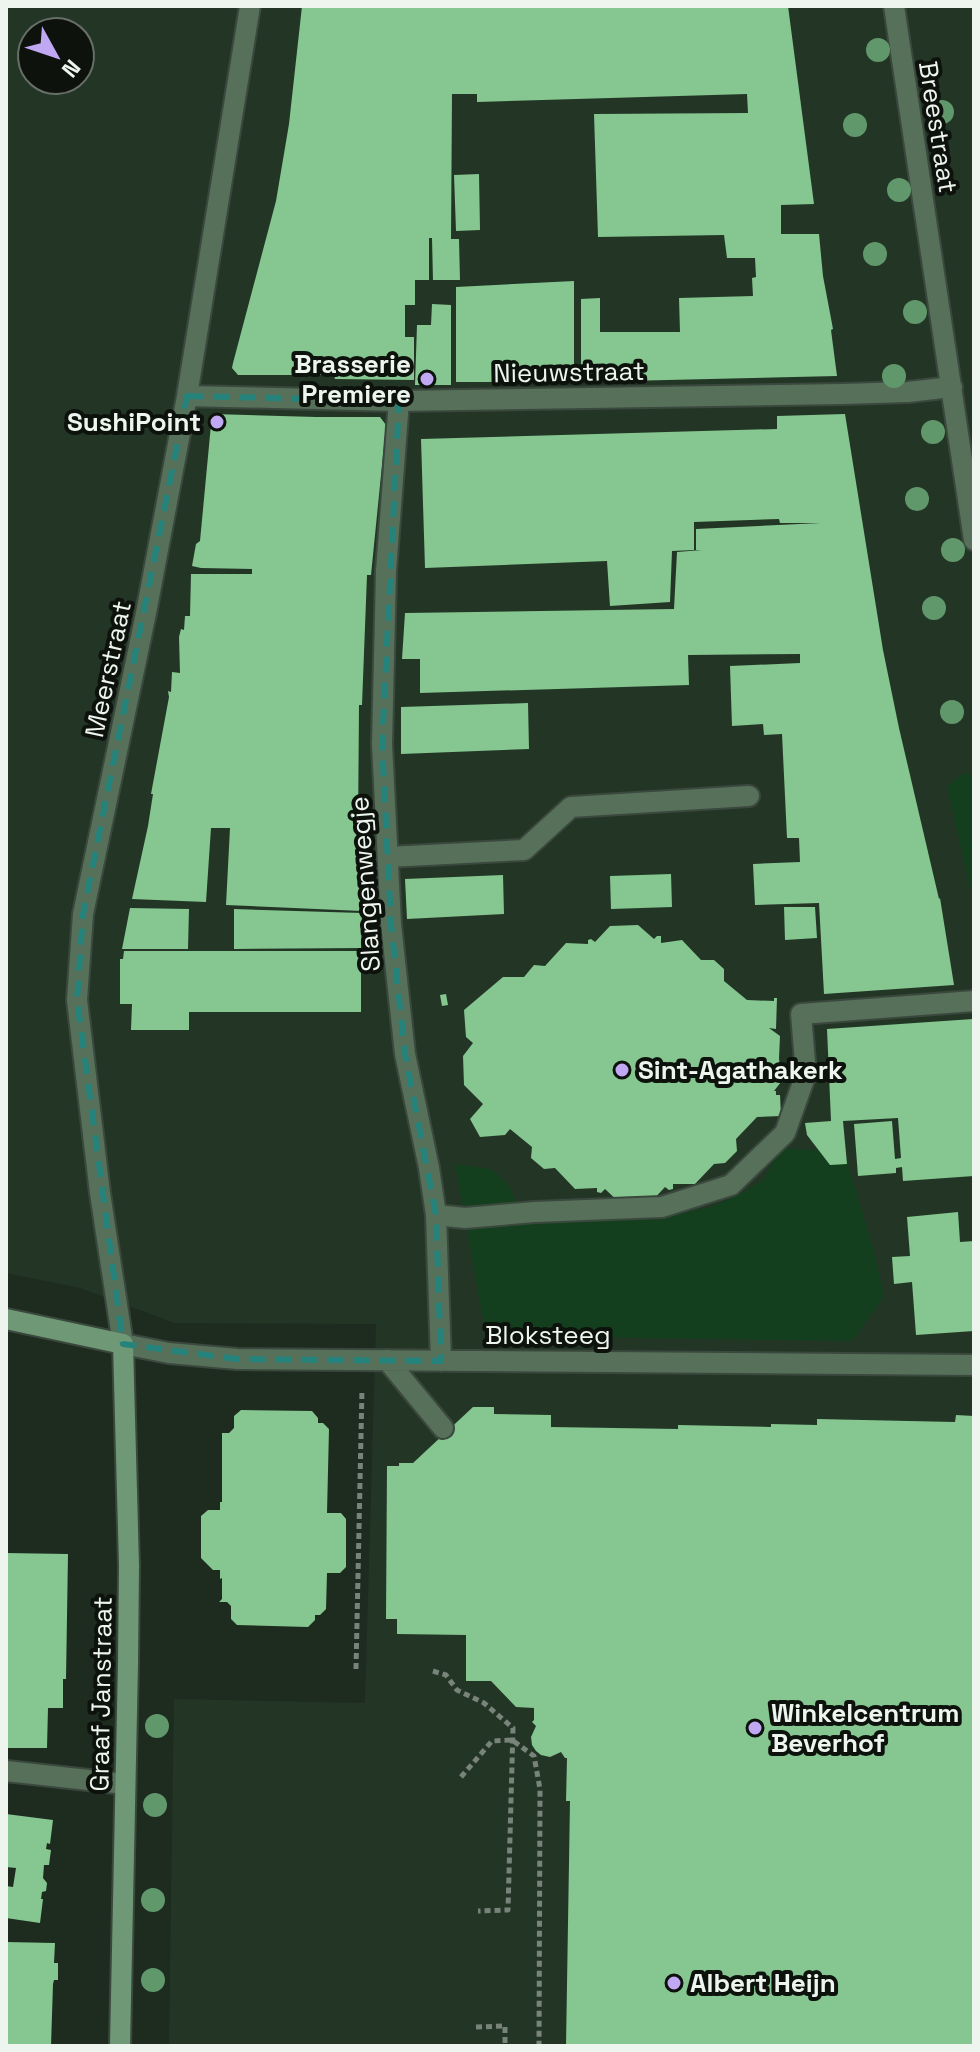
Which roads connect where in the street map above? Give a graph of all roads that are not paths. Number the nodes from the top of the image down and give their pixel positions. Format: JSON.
{"nodes":[{"id":1,"x":250,"y":6,"type":"edge"},
{"id":2,"x":894,"y":6,"type":"edge"},
{"id":3,"x":952,"y":387,"type":"junction"},
{"id":4,"x":187,"y":396,"type":"junction"},
{"id":5,"x":399,"y":401,"type":"junction"},
{"id":6,"x":974,"y":540,"type":"edge"},
{"id":7,"x":749,"y":796,"type":"dead end"},
{"id":8,"x":388,"y":857,"type":"junction"},
{"id":9,"x":974,"y":1001,"type":"edge"},
{"id":10,"x":436,"y":1215,"type":"junction"},
{"id":11,"x":6,"y":1319,"type":"edge"},
{"id":12,"x":123,"y":1344,"type":"junction"},
{"id":13,"x":387,"y":1360,"type":"junction"},
{"id":14,"x":441,"y":1361,"type":"junction"},
{"id":15,"x":974,"y":1365,"type":"edge"},
{"id":16,"x":443,"y":1428,"type":"dead end"},
{"id":17,"x":6,"y":1771,"type":"edge"},
{"id":18,"x":125,"y":1784,"type":"junction"},
{"id":19,"x":120,"y":2046,"type":"edge"}],
"edges":[{"from":1,"to":4,"type":"street","name":"Meerstraat"},
{"from":2,"to":3,"type":"street","name":"Breestraat"},
{"from":3,"to":5,"type":"street","name":"Nieuwstraat"},
{"from":3,"to":6,"type":"street","name":"Breestraat"},
{"from":4,"to":5,"type":"street","name":"Nieuwstraat"},
{"from":4,"to":12,"type":"street","name":"Meerstraat"},
{"from":5,"to":8,"type":"street","name":"Slangenwegje"},
{"from":7,"to":8,"type":"street"},
{"from":8,"to":10,"type":"street","name":"Slangenwegje"},
{"from":9,"to":10,"type":"street"},
{"from":10,"to":14,"type":"street","name":"Slangenwegje"},
{"from":11,"to":12,"type":"street"},
{"from":12,"to":13,"type":"street","name":"Bloksteeg"},
{"from":12,"to":18,"type":"street","name":"Graaf Janstraat"},
{"from":13,"to":14,"type":"street","name":"Bloksteeg"},
{"from":13,"to":16,"type":"street"},
{"from":14,"to":15,"type":"street","name":"Bloksteeg"},
{"from":17,"to":18,"type":"street"},
{"from":18,"to":19,"type":"street","name":"Graaf Janstraat"}]}
